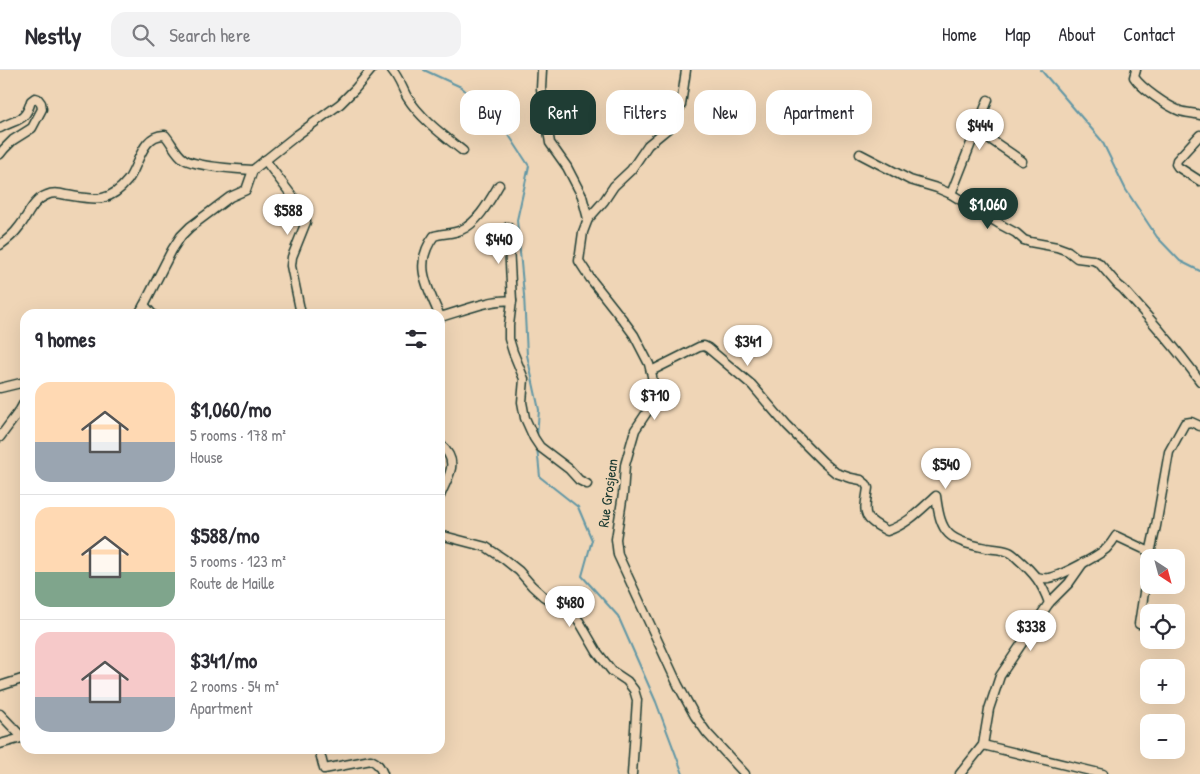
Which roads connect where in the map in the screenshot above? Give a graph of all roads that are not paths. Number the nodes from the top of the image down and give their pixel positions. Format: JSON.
{"nodes":[{"id":1,"x":371,"y":70,"type":"edge"},
{"id":2,"x":392,"y":70,"type":"edge"},
{"id":3,"x":542,"y":70,"type":"edge"},
{"id":4,"x":686,"y":70,"type":"edge"},
{"id":5,"x":1136,"y":70,"type":"edge"},
{"id":6,"x":988,"y":100,"type":"dead end"},
{"id":7,"x":1200,"y":115,"type":"edge"},
{"id":8,"x":0,"y":128,"type":"edge"},
{"id":9,"x":975,"y":134,"type":"junction"},
{"id":10,"x":1200,"y":135,"type":"edge"},
{"id":11,"x":463,"y":151,"type":"dead end"},
{"id":12,"x":0,"y":154,"type":"edge"},
{"id":13,"x":860,"y":154,"type":"dead end"},
{"id":14,"x":265,"y":160,"type":"junction"},
{"id":15,"x":1022,"y":161,"type":"dead end"},
{"id":16,"x":253,"y":170,"type":"junction"},
{"id":17,"x":1200,"y":181,"type":"edge"},
{"id":18,"x":499,"y":185,"type":"dead end"},
{"id":19,"x":951,"y":194,"type":"junction"},
{"id":20,"x":588,"y":219,"type":"junction"},
{"id":21,"x":508,"y":226,"type":"dead end"},
{"id":22,"x":0,"y":245,"type":"edge"},
{"id":23,"x":512,"y":301,"type":"junction"},
{"id":24,"x":144,"y":306,"type":"junction"},
{"id":25,"x":142,"y":309,"type":"edge"},
{"id":26,"x":147,"y":309,"type":"edge"},
{"id":27,"x":300,"y":309,"type":"edge"},
{"id":28,"x":437,"y":309,"type":"edge"},
{"id":29,"x":445,"y":315,"type":"edge"},
{"id":30,"x":651,"y":372,"type":"junction"},
{"id":31,"x":1200,"y":381,"type":"edge"},
{"id":32,"x":20,"y":383,"type":"edge"},
{"id":33,"x":0,"y":388,"type":"edge"},
{"id":34,"x":20,"y":410,"type":"edge"},
{"id":35,"x":1200,"y":426,"type":"edge"},
{"id":36,"x":0,"y":437,"type":"edge"},
{"id":37,"x":445,"y":449,"type":"edge"},
{"id":38,"x":587,"y":484,"type":"dead end"},
{"id":39,"x":445,"y":487,"type":"edge"},
{"id":40,"x":445,"y":536,"type":"edge"},
{"id":41,"x":1152,"y":549,"type":"edge"},
{"id":42,"x":1140,"y":551,"type":"edge"},
{"id":43,"x":1083,"y":563,"type":"junction"},
{"id":44,"x":1037,"y":577,"type":"junction"},
{"id":45,"x":1144,"y":594,"type":"edge"},
{"id":46,"x":1049,"y":603,"type":"junction"},
{"id":47,"x":1139,"y":624,"type":"dead end"},
{"id":48,"x":20,"y":680,"type":"edge"},
{"id":49,"x":0,"y":686,"type":"edge"},
{"id":50,"x":0,"y":714,"type":"edge"},
{"id":51,"x":20,"y":734,"type":"edge"},
{"id":52,"x":20,"y":739,"type":"edge"},
{"id":53,"x":0,"y":744,"type":"edge"},
{"id":54,"x":983,"y":745,"type":"junction"},
{"id":55,"x":320,"y":754,"type":"edge"},
{"id":56,"x":383,"y":774,"type":"edge"},
{"id":57,"x":632,"y":774,"type":"edge"},
{"id":58,"x":745,"y":774,"type":"edge"},
{"id":59,"x":960,"y":774,"type":"edge"},
{"id":60,"x":1103,"y":774,"type":"edge"}],
"edges":[{"from":1,"to":14,"type":"street"},
{"from":2,"to":11,"type":"street"},
{"from":3,"to":20,"type":"street"},
{"from":4,"to":20,"type":"street"},
{"from":5,"to":7,"type":"street"},
{"from":6,"to":9,"type":"street"},
{"from":8,"to":12,"type":"street"},
{"from":9,"to":15,"type":"street"},
{"from":9,"to":19,"type":"street"},
{"from":10,"to":17,"type":"street"},
{"from":13,"to":19,"type":"street"},
{"from":14,"to":16,"type":"street"},
{"from":14,"to":27,"type":"street"},
{"from":16,"to":22,"type":"street"},
{"from":16,"to":24,"type":"street"},
{"from":18,"to":28,"type":"street"},
{"from":19,"to":31,"type":"street"},
{"from":20,"to":30,"type":"street","name":"Rue Grosjean"},
{"from":21,"to":23,"type":"street"},
{"from":23,"to":29,"type":"street"},
{"from":23,"to":38,"type":"street"},
{"from":24,"to":25,"type":"street"},
{"from":24,"to":26,"type":"street"},
{"from":30,"to":44,"type":"street"},
{"from":30,"to":58,"type":"street","name":"Rue Grosjean"},
{"from":32,"to":33,"type":"street"},
{"from":34,"to":36,"type":"street"},
{"from":35,"to":41,"type":"street"},
{"from":37,"to":39,"type":"street"},
{"from":40,"to":57,"type":"street"},
{"from":42,"to":43,"type":"street"},
{"from":43,"to":44,"type":"street"},
{"from":43,"to":46,"type":"street"},
{"from":44,"to":46,"type":"street"},
{"from":45,"to":47,"type":"street"},
{"from":46,"to":54,"type":"street"},
{"from":48,"to":49,"type":"street"},
{"from":50,"to":51,"type":"street"},
{"from":52,"to":53,"type":"street"},
{"from":54,"to":59,"type":"street"},
{"from":54,"to":60,"type":"street"},
{"from":55,"to":56,"type":"street"}]}
